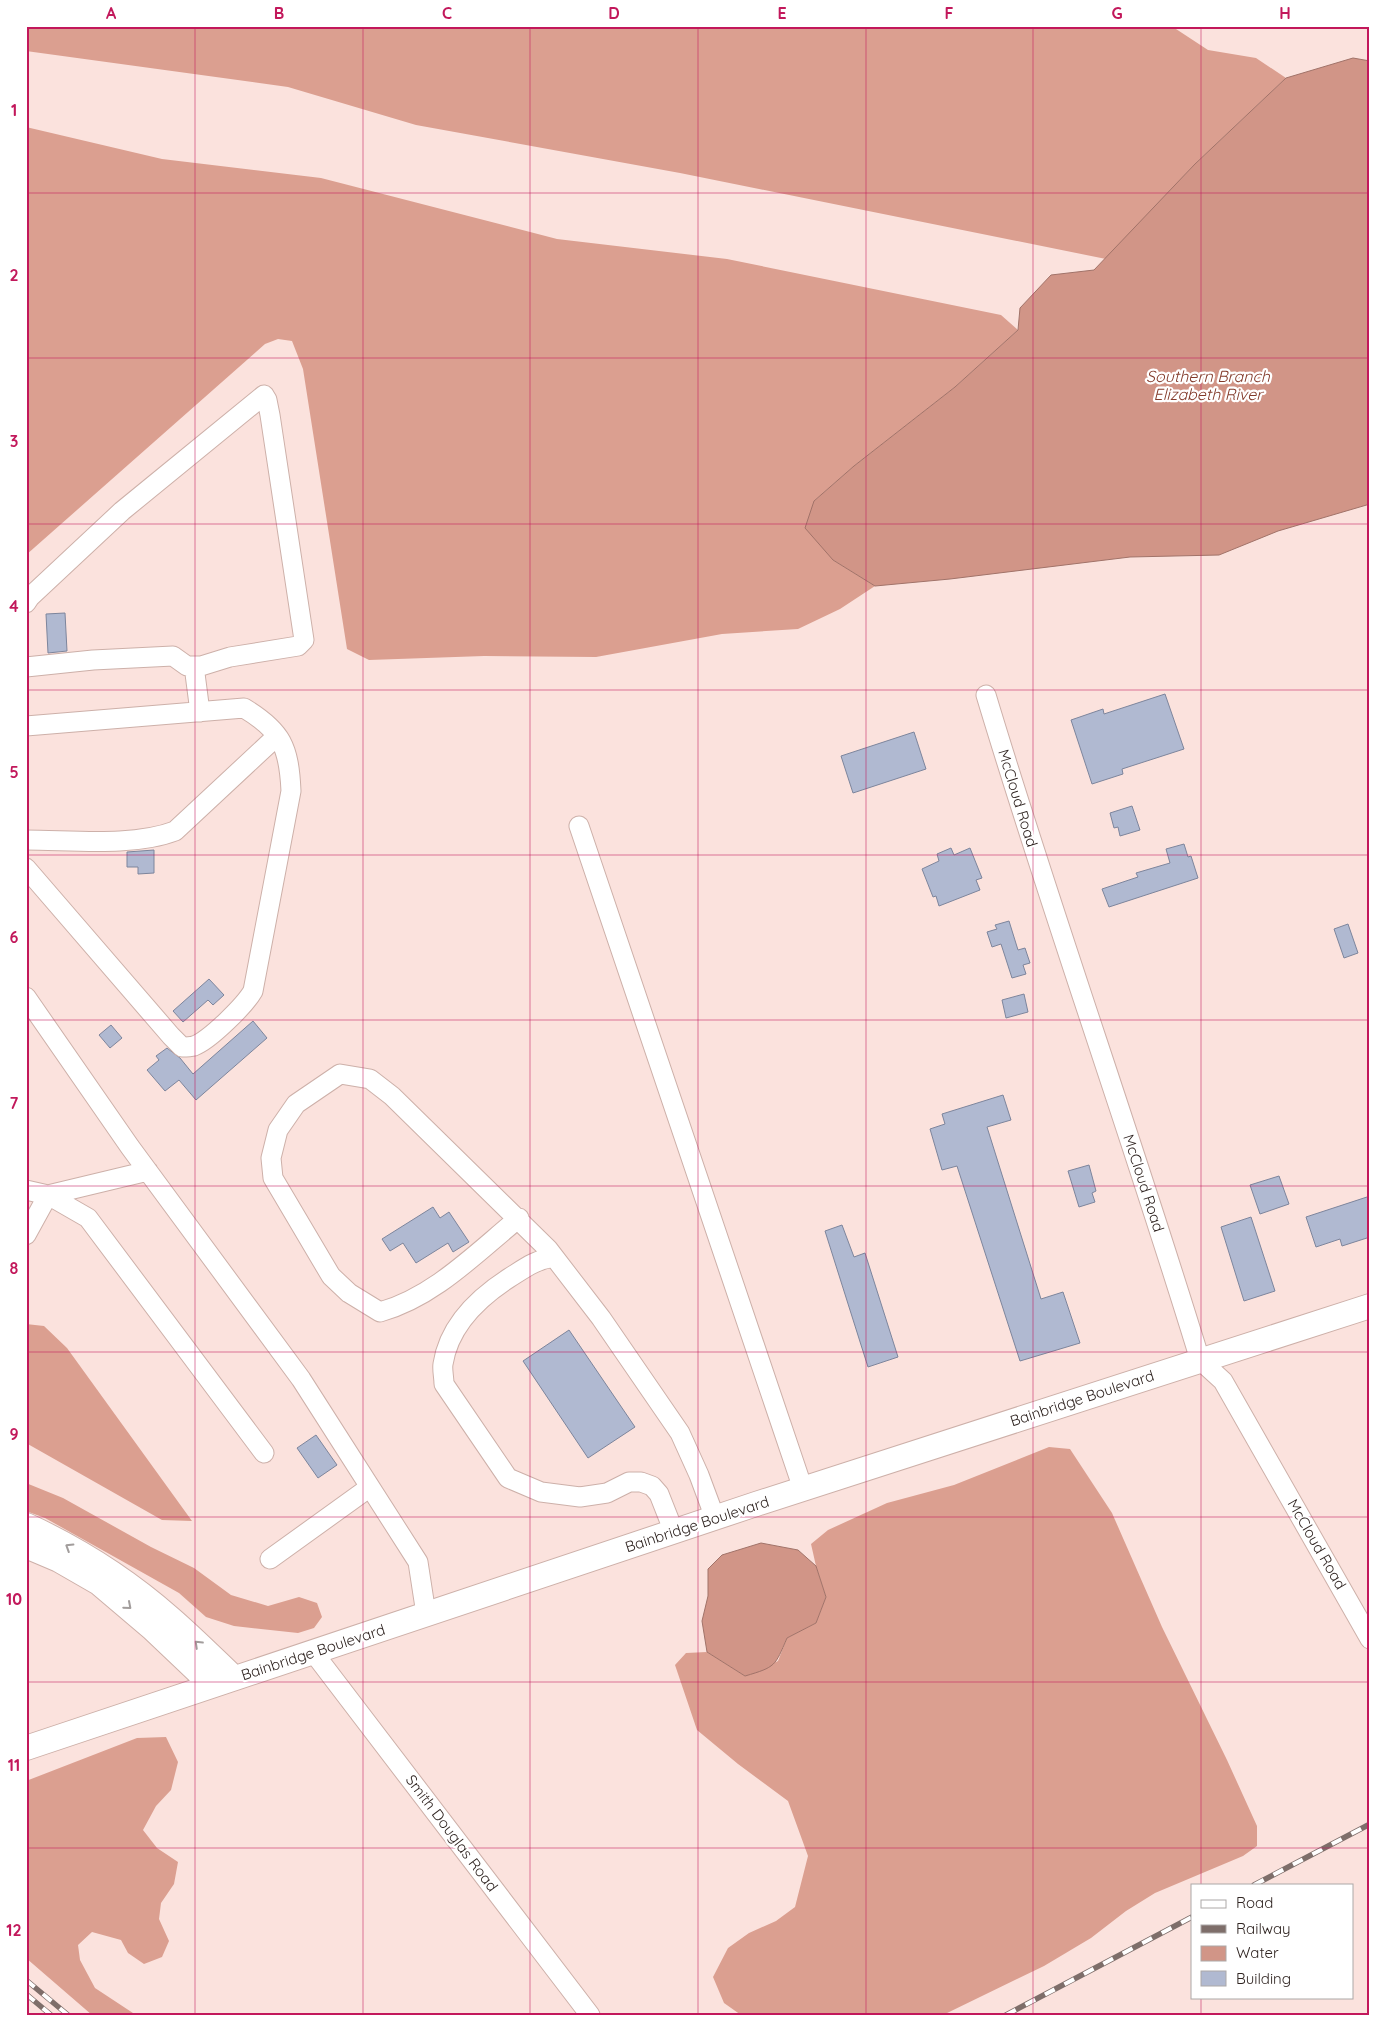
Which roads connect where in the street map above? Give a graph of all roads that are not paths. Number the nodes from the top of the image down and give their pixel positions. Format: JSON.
{"nodes":[{"id":1,"x":26,"y":603,"type":"edge"},
{"id":2,"x":194,"y":666,"type":"junction"},
{"id":3,"x":26,"y":667,"type":"edge"},
{"id":4,"x":986,"y":695,"type":"dead end"},
{"id":5,"x":200,"y":712,"type":"junction"},
{"id":6,"x":26,"y":726,"type":"edge"},
{"id":7,"x":277,"y":736,"type":"junction"},
{"id":8,"x":579,"y":826,"type":"dead end"},
{"id":9,"x":26,"y":840,"type":"edge"},
{"id":10,"x":26,"y":868,"type":"edge"},
{"id":11,"x":26,"y":997,"type":"edge"},
{"id":12,"x":148,"y":1171,"type":"junction"},
{"id":13,"x":26,"y":1190,"type":"edge"},
{"id":14,"x":48,"y":1195,"type":"junction"},
{"id":15,"x":519,"y":1218,"type":"junction"},
{"id":16,"x":26,"y":1235,"type":"edge"},
{"id":17,"x":554,"y":1256,"type":"junction"},
{"id":18,"x":1370,"y":1306,"type":"edge"},
{"id":19,"x":1200,"y":1360,"type":"junction"},
{"id":20,"x":264,"y":1454,"type":"dead end"},
{"id":21,"x":370,"y":1487,"type":"junction"},
{"id":22,"x":803,"y":1489,"type":"junction"},
{"id":23,"x":715,"y":1518,"type":"junction"},
{"id":24,"x":26,"y":1525,"type":"edge"},
{"id":25,"x":674,"y":1532,"type":"junction"},
{"id":26,"x":26,"y":1546,"type":"edge"},
{"id":27,"x":270,"y":1559,"type":"dead end"},
{"id":28,"x":426,"y":1614,"type":"junction"},
{"id":29,"x":1370,"y":1639,"type":"edge"},
{"id":30,"x":314,"y":1652,"type":"junction"},
{"id":31,"x":223,"y":1681,"type":"junction"},
{"id":32,"x":26,"y":1748,"type":"edge"},
{"id":33,"x":590,"y":2015,"type":"edge"}],
"edges":[{"from":1,"to":2,"type":"street"},
{"from":2,"to":3,"type":"street"},
{"from":2,"to":5,"type":"street"},
{"from":4,"to":19,"type":"street","name":"McCloud Road"},
{"from":5,"to":6,"type":"street"},
{"from":5,"to":7,"type":"street"},
{"from":7,"to":9,"type":"street"},
{"from":7,"to":10,"type":"street"},
{"from":8,"to":22,"type":"street"},
{"from":11,"to":12,"type":"street"},
{"from":12,"to":14,"type":"street"},
{"from":12,"to":21,"type":"street"},
{"from":13,"to":14,"type":"street"},
{"from":14,"to":16,"type":"street"},
{"from":14,"to":20,"type":"street"},
{"from":15,"to":15,"type":"street"},
{"from":15,"to":17,"type":"street"},
{"from":17,"to":23,"type":"street"},
{"from":17,"to":25,"type":"street"},
{"from":18,"to":19,"type":"main road","name":"Bainbridge Boulevard"},
{"from":19,"to":22,"type":"main road","name":"Bainbridge Boulevard"},
{"from":19,"to":29,"type":"street","name":"McCloud Road"},
{"from":21,"to":27,"type":"street"},
{"from":21,"to":28,"type":"street"},
{"from":22,"to":23,"type":"main road","name":"Bainbridge Boulevard"},
{"from":23,"to":25,"type":"main road","name":"Bainbridge Boulevard"},
{"from":31,"to":24,"type":"main road","one_way":true},
{"from":25,"to":28,"type":"main road","name":"Bainbridge Boulevard"},
{"from":26,"to":31,"type":"main road","one_way":true},
{"from":28,"to":30,"type":"main road","name":"Bainbridge Boulevard"},
{"from":30,"to":31,"type":"main road","name":"Bainbridge Boulevard"},
{"from":30,"to":33,"type":"street","name":"Smith Douglas Road"},
{"from":31,"to":32,"type":"main road","name":"Bainbridge Boulevard"}]}
